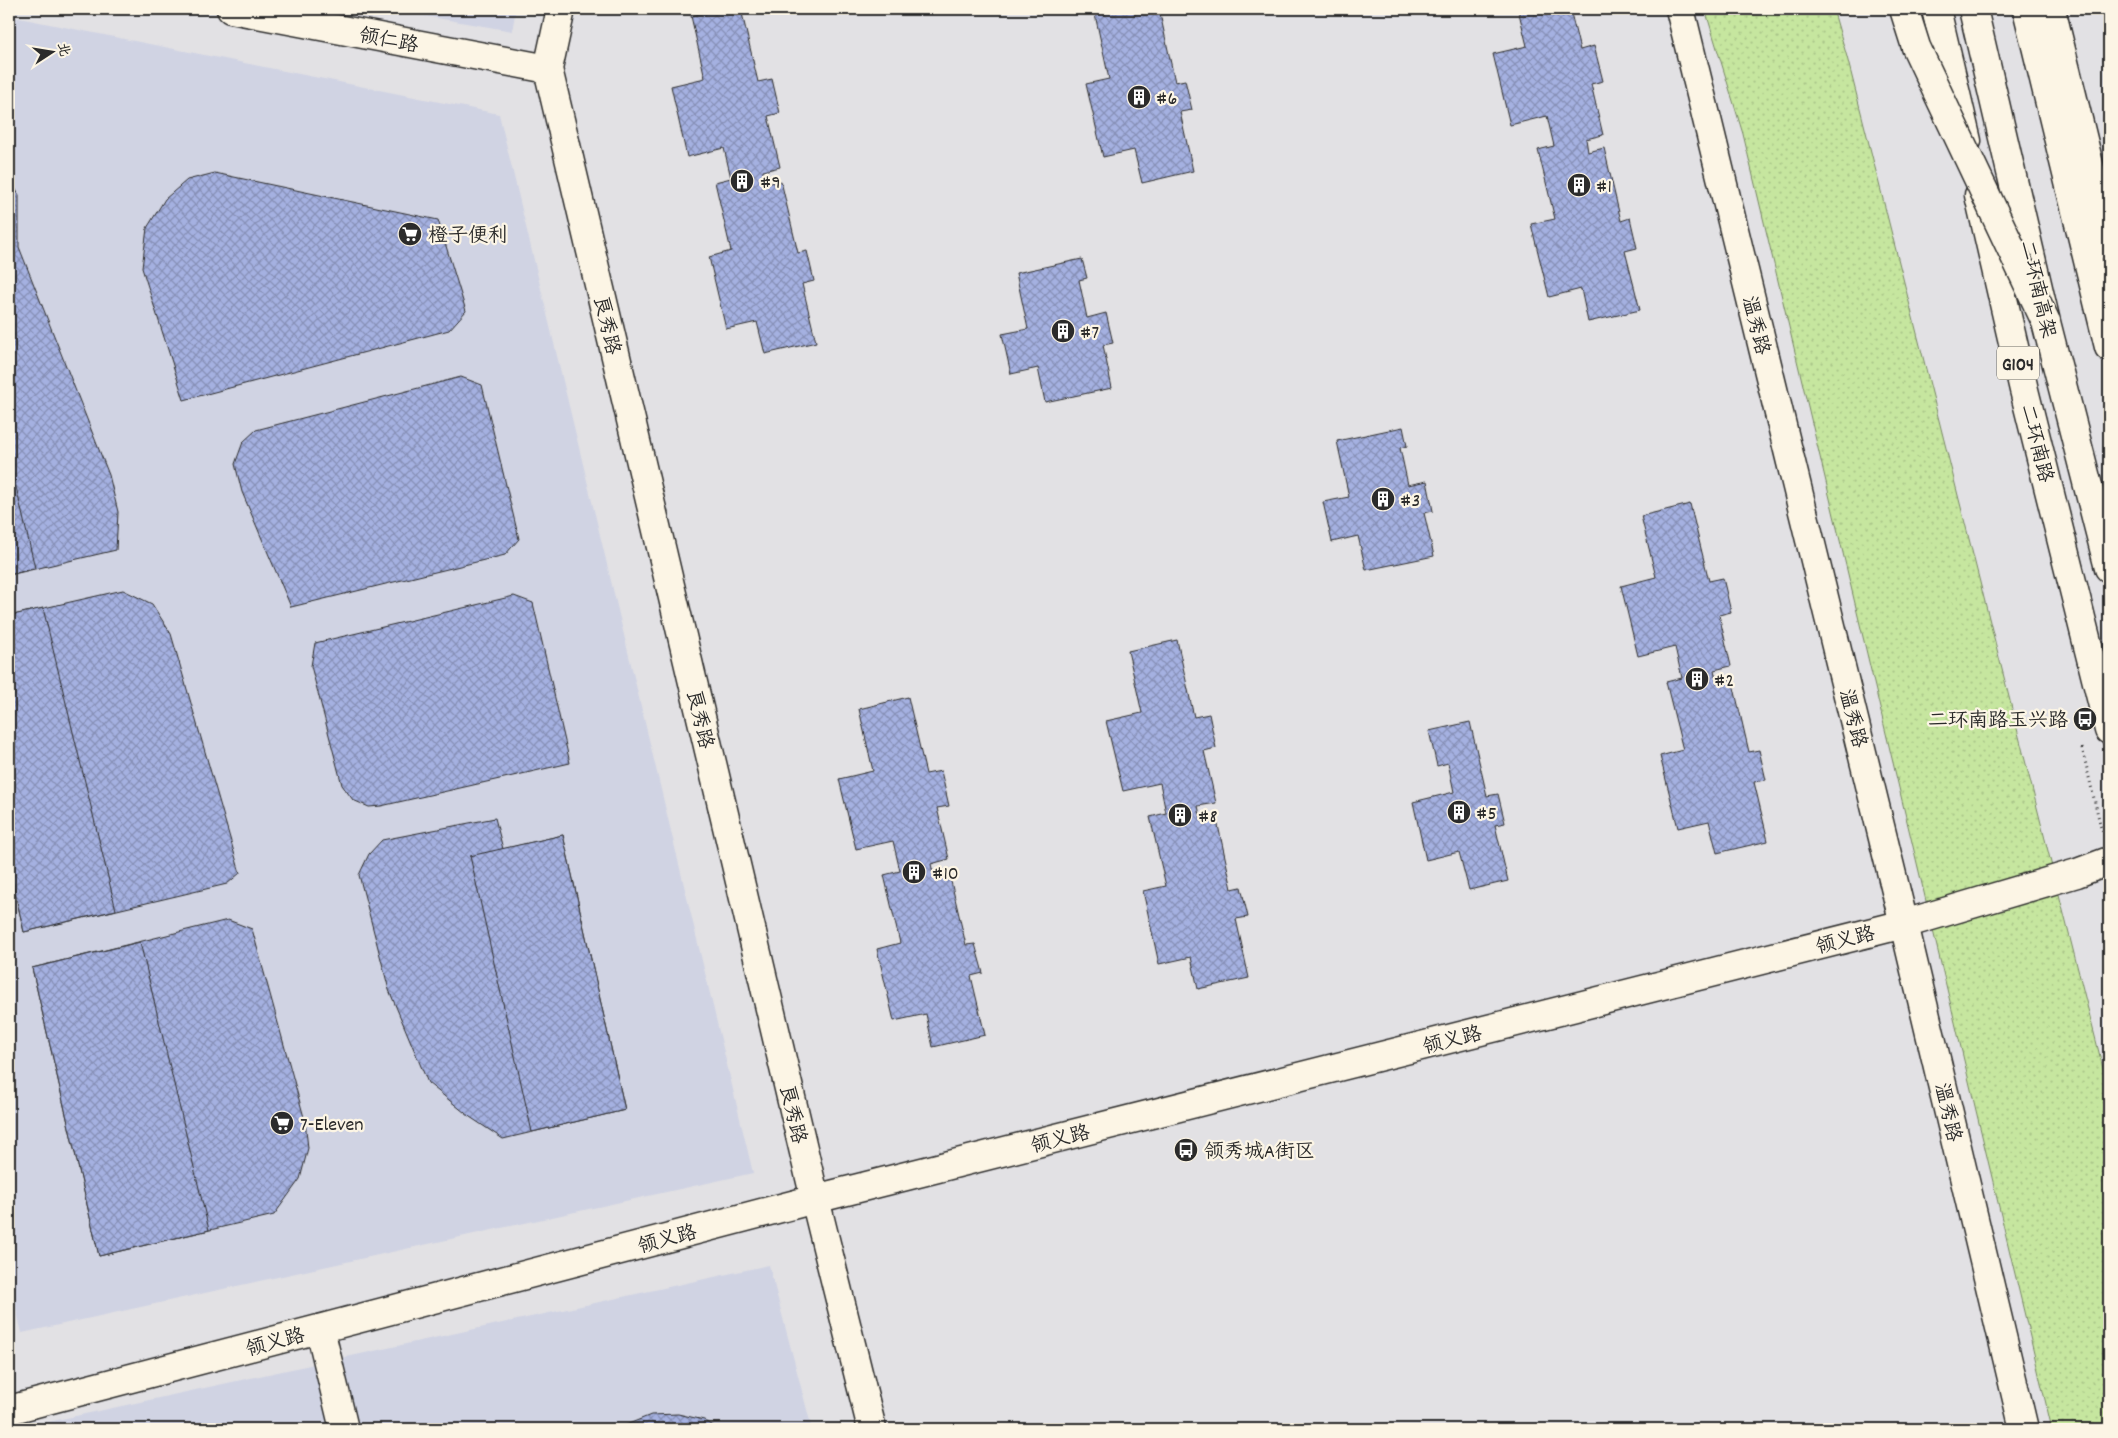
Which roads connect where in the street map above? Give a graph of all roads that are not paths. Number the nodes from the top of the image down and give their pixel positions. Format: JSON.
{"nodes":[{"id":1,"x":231,"y":9,"type":"edge"},
{"id":2,"x":561,"y":9,"type":"edge"},
{"id":3,"x":1680,"y":9,"type":"edge"},
{"id":4,"x":1904,"y":9,"type":"edge"},
{"id":5,"x":1936,"y":9,"type":"edge"},
{"id":6,"x":1973,"y":9,"type":"edge"},
{"id":7,"x":2028,"y":9,"type":"edge"},
{"id":8,"x":2051,"y":9,"type":"edge"},
{"id":9,"x":548,"y":69,"type":"junction"},
{"id":10,"x":2109,"y":246,"type":"edge"},
{"id":11,"x":2046,"y":322,"type":"junction"},
{"id":12,"x":2109,"y":347,"type":"edge"},
{"id":13,"x":2109,"y":568,"type":"edge"},
{"id":14,"x":2109,"y":730,"type":"edge"},
{"id":15,"x":2109,"y":861,"type":"edge"},
{"id":16,"x":1904,"y":924,"type":"junction"},
{"id":17,"x":815,"y":1200,"type":"junction"},
{"id":18,"x":320,"y":1329,"type":"junction"},
{"id":19,"x":9,"y":1410,"type":"edge"},
{"id":20,"x":344,"y":1429,"type":"edge"},
{"id":21,"x":872,"y":1429,"type":"edge"},
{"id":22,"x":2024,"y":1429,"type":"edge"}],
"edges":[{"from":1,"to":9,"type":"main road","name":"领仁路"},
{"from":2,"to":9,"type":"main road","name":"良秀路"},
{"from":3,"to":16,"type":"main road","name":"温秀路"},
{"from":4,"to":11,"type":"main road","bridge":true},
{"from":5,"to":14,"type":"main road","name":"二环南路","number":"G104"},
{"from":6,"to":11,"type":"main road","name":"二环南高架","bridge":true},
{"from":7,"to":12,"type":"main road"},
{"from":8,"to":10,"type":"main road"},
{"from":9,"to":17,"type":"main road","name":"良秀路"},
{"from":11,"to":13,"type":"main road","name":"二环南高架"},
{"from":15,"to":16,"type":"main road","name":"领义路"},
{"from":16,"to":17,"type":"main road","name":"领义路"},
{"from":16,"to":22,"type":"main road","name":"温秀路"},
{"from":17,"to":18,"type":"main road","name":"领义路"},
{"from":17,"to":21,"type":"main road","name":"良秀路"},
{"from":18,"to":19,"type":"main road","name":"领义路"},
{"from":18,"to":20,"type":"main road"}]}
